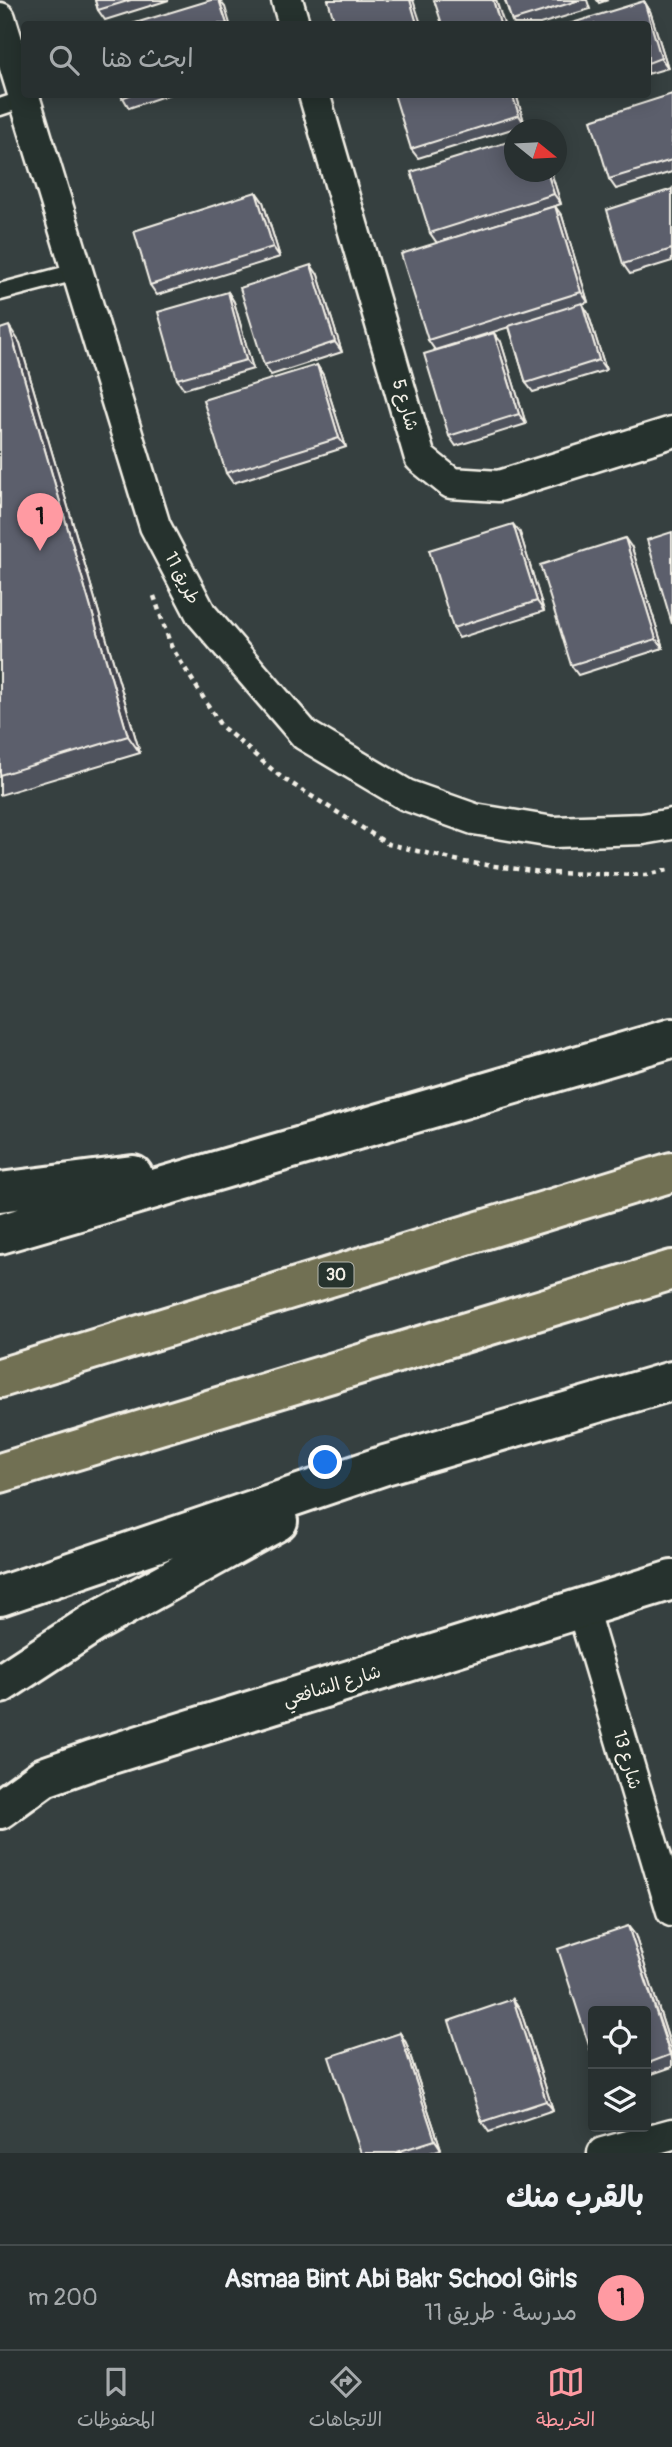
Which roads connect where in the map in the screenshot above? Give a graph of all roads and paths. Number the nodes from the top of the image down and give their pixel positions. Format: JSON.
{"nodes":[{"id":1,"x":287,"y":0,"type":"edge"},
{"id":2,"x":0,"y":18,"type":"edge"},
{"id":3,"x":293,"y":21,"type":"edge"},
{"id":4,"x":315,"y":98,"type":"edge"},
{"id":5,"x":12,"y":103,"type":"edge"},
{"id":6,"x":76,"y":272,"type":"junction"},
{"id":7,"x":0,"y":292,"type":"edge"},
{"id":8,"x":672,"y":432,"type":"edge"},
{"id":9,"x":672,"y":824,"type":"edge"},
{"id":10,"x":672,"y":1038,"type":"edge"},
{"id":11,"x":246,"y":1161,"type":"junction"},
{"id":12,"x":672,"y":1172,"type":"edge"},
{"id":13,"x":0,"y":1192,"type":"edge"},
{"id":14,"x":0,"y":1234,"type":"edge"},
{"id":15,"x":672,"y":1270,"type":"edge"},
{"id":16,"x":0,"y":1378,"type":"edge"},
{"id":17,"x":672,"y":1381,"type":"edge"},
{"id":18,"x":385,"y":1465,"type":"junction"},
{"id":19,"x":0,"y":1473,"type":"edge"},
{"id":20,"x":672,"y":1580,"type":"edge"},
{"id":21,"x":0,"y":1596,"type":"edge"},
{"id":22,"x":582,"y":1608,"type":"junction"},
{"id":23,"x":0,"y":1685,"type":"edge"},
{"id":24,"x":0,"y":1809,"type":"edge"},
{"id":25,"x":672,"y":1912,"type":"edge"},
{"id":26,"x":672,"y":2134,"type":"edge"},
{"id":27,"x":603,"y":2153,"type":"edge"}],
"edges":[{"from":1,"to":3,"type":"street"},
{"from":2,"to":5,"type":"street","name":"طريق 11"},
{"from":4,"to":8,"type":"street","name":"شارع 5"},
{"from":5,"to":6,"type":"street","name":"طريق 11"},
{"from":6,"to":7,"type":"lane"},
{"from":6,"to":9,"type":"street","name":"طريق 11"},
{"from":10,"to":11,"type":"main road"},
{"from":11,"to":13,"type":"main road"},
{"from":11,"to":14,"type":"main road"},
{"from":12,"to":16,"type":"highway","number":"30"},
{"from":15,"to":19,"type":"highway"},
{"from":17,"to":18,"type":"main road"},
{"from":18,"to":21,"type":"main road"},
{"from":18,"to":23,"type":"main road"},
{"from":20,"to":22,"type":"main road","name":"شارع الشافعي"},
{"from":22,"to":24,"type":"main road","name":"شارع الشافعي"},
{"from":22,"to":25,"type":"street","name":"شارع 13"},
{"from":26,"to":27,"type":"street"}]}
